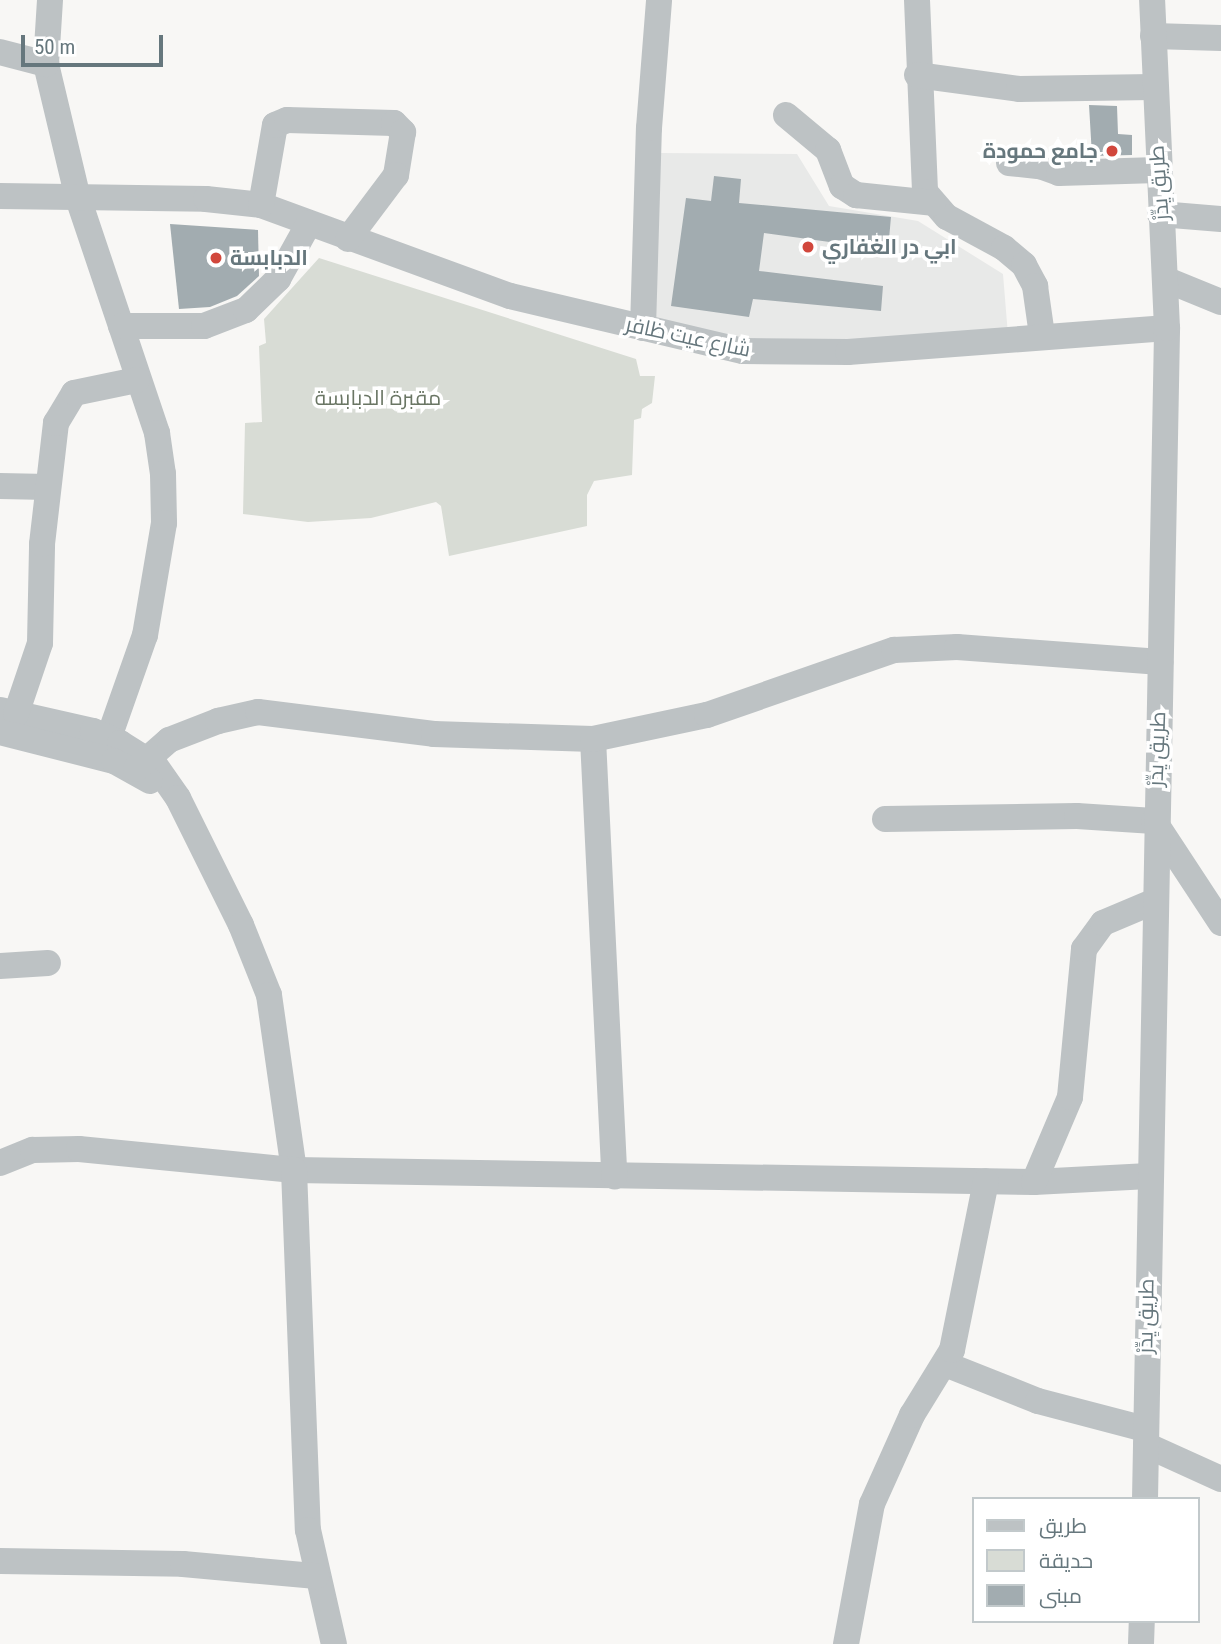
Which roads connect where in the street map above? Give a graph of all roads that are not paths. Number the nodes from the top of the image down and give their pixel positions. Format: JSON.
{"nodes":[{"id":1,"x":50,"y":0,"type":"edge"},
{"id":2,"x":659,"y":0,"type":"edge"},
{"id":3,"x":917,"y":0,"type":"edge"},
{"id":4,"x":1152,"y":0,"type":"edge"},
{"id":5,"x":1153,"y":36,"type":"junction"},
{"id":6,"x":1221,"y":38,"type":"edge"},
{"id":7,"x":0,"y":52,"type":"edge"},
{"id":8,"x":46,"y":64,"type":"junction"},
{"id":9,"x":918,"y":75,"type":"junction"},
{"id":10,"x":1153,"y":87,"type":"junction"},
{"id":11,"x":786,"y":116,"type":"dead end"},
{"id":12,"x":1009,"y":163,"type":"dead end"},
{"id":13,"x":1158,"y":170,"type":"junction"},
{"id":14,"x":0,"y":196,"type":"edge"},
{"id":15,"x":78,"y":198,"type":"junction"},
{"id":16,"x":933,"y":203,"type":"junction"},
{"id":17,"x":261,"y":205,"type":"junction"},
{"id":18,"x":1160,"y":214,"type":"junction"},
{"id":19,"x":1221,"y":219,"type":"edge"},
{"id":20,"x":309,"y":223,"type":"junction"},
{"id":21,"x":348,"y":239,"type":"junction"},
{"id":22,"x":1167,"y":280,"type":"junction"},
{"id":23,"x":1221,"y":302,"type":"edge"},
{"id":24,"x":121,"y":326,"type":"junction"},
{"id":25,"x":643,"y":328,"type":"junction"},
{"id":26,"x":1167,"y":328,"type":"junction"},
{"id":27,"x":1042,"y":335,"type":"junction"},
{"id":28,"x":136,"y":380,"type":"junction"},
{"id":29,"x":0,"y":486,"type":"edge"},
{"id":30,"x":48,"y":487,"type":"junction"},
{"id":31,"x":1160,"y":662,"type":"junction"},
{"id":32,"x":5,"y":719,"type":"edge"},
{"id":33,"x":109,"y":737,"type":"junction"},
{"id":34,"x":593,"y":739,"type":"junction"},
{"id":35,"x":140,"y":764,"type":"junction"},
{"id":36,"x":885,"y":819,"type":"dead end"},
{"id":37,"x":1154,"y":821,"type":"junction"},
{"id":38,"x":1154,"y":901,"type":"junction"},
{"id":39,"x":1221,"y":923,"type":"edge"},
{"id":40,"x":48,"y":963,"type":"dead end"},
{"id":41,"x":0,"y":966,"type":"edge"},
{"id":42,"x":0,"y":1163,"type":"edge"},
{"id":43,"x":294,"y":1170,"type":"junction"},
{"id":44,"x":614,"y":1176,"type":"junction"},
{"id":45,"x":1149,"y":1176,"type":"junction"},
{"id":46,"x":986,"y":1181,"type":"junction"},
{"id":47,"x":1034,"y":1182,"type":"junction"},
{"id":48,"x":945,"y":1364,"type":"junction"},
{"id":49,"x":1145,"y":1437,"type":"junction"},
{"id":50,"x":1221,"y":1479,"type":"edge"},
{"id":51,"x":1145,"y":1497,"type":"edge"},
{"id":52,"x":0,"y":1561,"type":"edge"},
{"id":53,"x":316,"y":1576,"type":"junction"},
{"id":54,"x":1142,"y":1623,"type":"edge"},
{"id":55,"x":334,"y":1644,"type":"edge"},
{"id":56,"x":846,"y":1644,"type":"edge"},
{"id":57,"x":1141,"y":1644,"type":"edge"}],
"edges":[{"from":1,"to":8,"type":"street"},
{"from":2,"to":25,"type":"street"},
{"from":3,"to":9,"type":"street"},
{"from":4,"to":5,"type":"street","name":"طريق يِدِّرْ"},
{"from":5,"to":6,"type":"street"},
{"from":5,"to":10,"type":"street","name":"طريق يِدِّرْ"},
{"from":7,"to":8,"type":"street"},
{"from":8,"to":15,"type":"street"},
{"from":9,"to":10,"type":"street"},
{"from":9,"to":16,"type":"street"},
{"from":10,"to":13,"type":"street","name":"طريق يِدِّرْ"},
{"from":11,"to":16,"type":"street"},
{"from":12,"to":13,"type":"street"},
{"from":13,"to":18,"type":"street","name":"طريق يِدِّرْ"},
{"from":14,"to":15,"type":"street","name":"شارع عيت ظافر"},
{"from":15,"to":17,"type":"street","name":"شارع عيت ظافر"},
{"from":15,"to":24,"type":"street"},
{"from":16,"to":27,"type":"street"},
{"from":17,"to":20,"type":"street","name":"شارع عيت ظافر"},
{"from":17,"to":21,"type":"street"},
{"from":18,"to":19,"type":"street"},
{"from":18,"to":22,"type":"street","name":"طريق يِدِّرْ"},
{"from":20,"to":21,"type":"street","name":"شارع عيت ظافر"},
{"from":20,"to":24,"type":"street"},
{"from":21,"to":25,"type":"street","name":"شارع عيت ظافر"},
{"from":22,"to":23,"type":"street"},
{"from":22,"to":26,"type":"street","name":"طريق يِدِّرْ"},
{"from":24,"to":28,"type":"street"},
{"from":25,"to":27,"type":"street","name":"شارع عيت ظافر"},
{"from":26,"to":27,"type":"street","name":"شارع عيت ظافر"},
{"from":26,"to":31,"type":"street","name":"طريق يِدِّرْ"},
{"from":28,"to":30,"type":"street"},
{"from":28,"to":33,"type":"street"},
{"from":29,"to":30,"type":"street"},
{"from":30,"to":32,"type":"street"},
{"from":31,"to":34,"type":"street"},
{"from":31,"to":37,"type":"street","name":"طريق يِدِّرْ"},
{"from":32,"to":33,"type":"street"},
{"from":32,"to":35,"type":"street"},
{"from":33,"to":35,"type":"street"},
{"from":34,"to":35,"type":"street"},
{"from":34,"to":44,"type":"street"},
{"from":35,"to":43,"type":"street"},
{"from":36,"to":37,"type":"street"},
{"from":37,"to":38,"type":"street","name":"طريق يِدِّرْ"},
{"from":37,"to":39,"type":"street"},
{"from":38,"to":45,"type":"street","name":"طريق يِدِّرْ"},
{"from":38,"to":47,"type":"street"},
{"from":40,"to":41,"type":"street"},
{"from":42,"to":43,"type":"street"},
{"from":43,"to":44,"type":"street"},
{"from":43,"to":53,"type":"street"},
{"from":44,"to":46,"type":"street"},
{"from":45,"to":47,"type":"street"},
{"from":45,"to":49,"type":"street","name":"طريق يِدِّرْ"},
{"from":46,"to":47,"type":"street"},
{"from":46,"to":48,"type":"street"},
{"from":48,"to":49,"type":"street"},
{"from":48,"to":56,"type":"street"},
{"from":49,"to":50,"type":"street"},
{"from":49,"to":51,"type":"street","name":"طريق يِدِّرْ"},
{"from":52,"to":53,"type":"street"},
{"from":53,"to":55,"type":"street"},
{"from":54,"to":57,"type":"street"}]}
